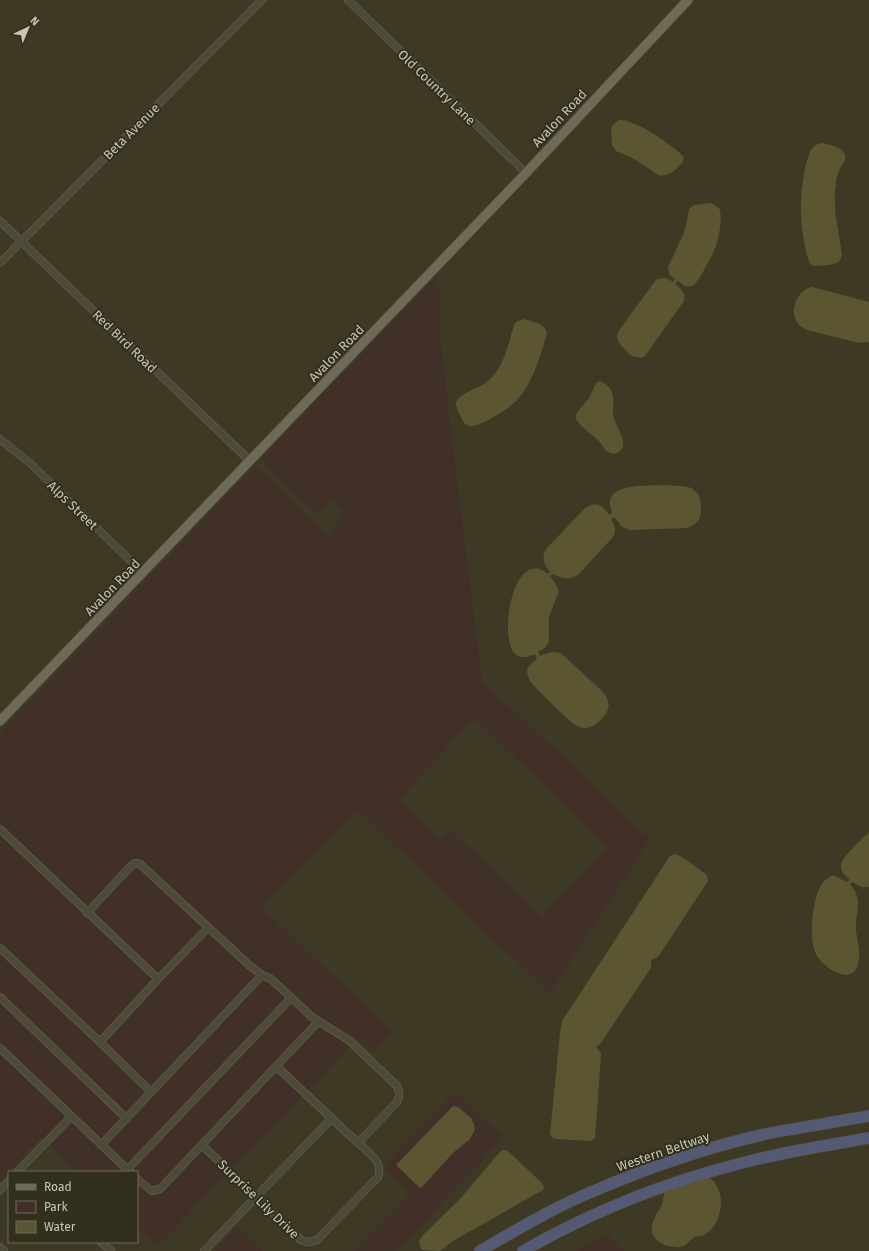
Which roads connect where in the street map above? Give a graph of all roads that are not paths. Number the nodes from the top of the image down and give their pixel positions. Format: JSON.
{"nodes":[{"id":1,"x":262,"y":0,"type":"edge"},
{"id":2,"x":348,"y":0,"type":"edge"},
{"id":3,"x":687,"y":0,"type":"edge"},
{"id":4,"x":526,"y":173,"type":"junction"},
{"id":5,"x":0,"y":221,"type":"edge"},
{"id":6,"x":21,"y":241,"type":"junction"},
{"id":7,"x":0,"y":263,"type":"edge"},
{"id":8,"x":0,"y":439,"type":"edge"},
{"id":9,"x":250,"y":461,"type":"junction"},
{"id":10,"x":143,"y":572,"type":"junction"},
{"id":11,"x":0,"y":721,"type":"edge"},
{"id":12,"x":0,"y":829,"type":"edge"},
{"id":13,"x":87,"y":913,"type":"junction"},
{"id":14,"x":208,"y":928,"type":"junction"},
{"id":15,"x":0,"y":948,"type":"edge"},
{"id":16,"x":262,"y":975,"type":"junction"},
{"id":17,"x":158,"y":979,"type":"junction"},
{"id":18,"x":0,"y":997,"type":"edge"},
{"id":19,"x":291,"y":998,"type":"junction"},
{"id":20,"x":318,"y":1022,"type":"junction"},
{"id":21,"x":100,"y":1042,"type":"junction"},
{"id":22,"x":0,"y":1048,"type":"edge"},
{"id":23,"x":276,"y":1066,"type":"junction"},
{"id":24,"x":151,"y":1092,"type":"junction"},
{"id":25,"x":869,"y":1116,"type":"edge"},
{"id":26,"x":71,"y":1117,"type":"junction"},
{"id":27,"x":332,"y":1118,"type":"junction"},
{"id":28,"x":127,"y":1119,"type":"junction"},
{"id":29,"x":869,"y":1138,"type":"edge"},
{"id":30,"x":358,"y":1143,"type":"junction"},
{"id":31,"x":101,"y":1144,"type":"junction"},
{"id":32,"x":202,"y":1145,"type":"junction"},
{"id":33,"x":20,"y":1169,"type":"edge"},
{"id":34,"x":129,"y":1171,"type":"edge"},
{"id":35,"x":138,"y":1180,"type":"edge"},
{"id":36,"x":8,"y":1182,"type":"edge"},
{"id":37,"x":0,"y":1190,"type":"edge"},
{"id":38,"x":257,"y":1196,"type":"junction"},
{"id":39,"x":102,"y":1243,"type":"edge"},
{"id":40,"x":0,"y":1247,"type":"edge"},
{"id":41,"x":4,"y":1251,"type":"edge"},
{"id":42,"x":111,"y":1251,"type":"edge"},
{"id":43,"x":204,"y":1251,"type":"edge"},
{"id":44,"x":480,"y":1251,"type":"edge"},
{"id":45,"x":523,"y":1251,"type":"edge"}],
"edges":[{"from":1,"to":6,"type":"street","name":"Beta Avenue"},
{"from":2,"to":4,"type":"street","name":"Old Country Lane"},
{"from":3,"to":4,"type":"main road","name":"Avalon Road"},
{"from":4,"to":9,"type":"main road","name":"Avalon Road"},
{"from":5,"to":6,"type":"street","name":"Red Bird Road"},
{"from":6,"to":7,"type":"street","name":"Beta Avenue"},
{"from":6,"to":9,"type":"street","name":"Red Bird Road"},
{"from":8,"to":10,"type":"street","name":"Alps Street"},
{"from":9,"to":10,"type":"main road","name":"Avalon Road"},
{"from":10,"to":11,"type":"main road","name":"Avalon Road"},
{"from":12,"to":13,"type":"street"},
{"from":13,"to":14,"type":"street"},
{"from":13,"to":17,"type":"street"},
{"from":14,"to":16,"type":"street"},
{"from":14,"to":17,"type":"street"},
{"from":15,"to":21,"type":"street"},
{"from":16,"to":19,"type":"street"},
{"from":16,"to":24,"type":"street"},
{"from":17,"to":21,"type":"street"},
{"from":18,"to":28,"type":"street"},
{"from":19,"to":20,"type":"street"},
{"from":19,"to":34,"type":"street"},
{"from":20,"to":23,"type":"street"},
{"from":20,"to":30,"type":"street"},
{"from":21,"to":24,"type":"street"},
{"from":22,"to":26,"type":"street"},
{"from":23,"to":27,"type":"street"},
{"from":23,"to":32,"type":"street"},
{"from":24,"to":28,"type":"street"},
{"from":25,"to":44,"type":"highway","name":"Western Beltway"},
{"from":26,"to":31,"type":"street"},
{"from":26,"to":33,"type":"street"},
{"from":27,"to":30,"type":"street"},
{"from":27,"to":38,"type":"street"},
{"from":28,"to":31,"type":"street"},
{"from":29,"to":45,"type":"highway"},
{"from":30,"to":38,"type":"street","name":"Surprise Lily Drive"},
{"from":31,"to":34,"type":"street"},
{"from":32,"to":35,"type":"street"},
{"from":32,"to":38,"type":"street","name":"Surprise Lily Drive"},
{"from":36,"to":37,"type":"street"},
{"from":38,"to":43,"type":"street"},
{"from":39,"to":42,"type":"street"},
{"from":40,"to":41,"type":"street"}]}
